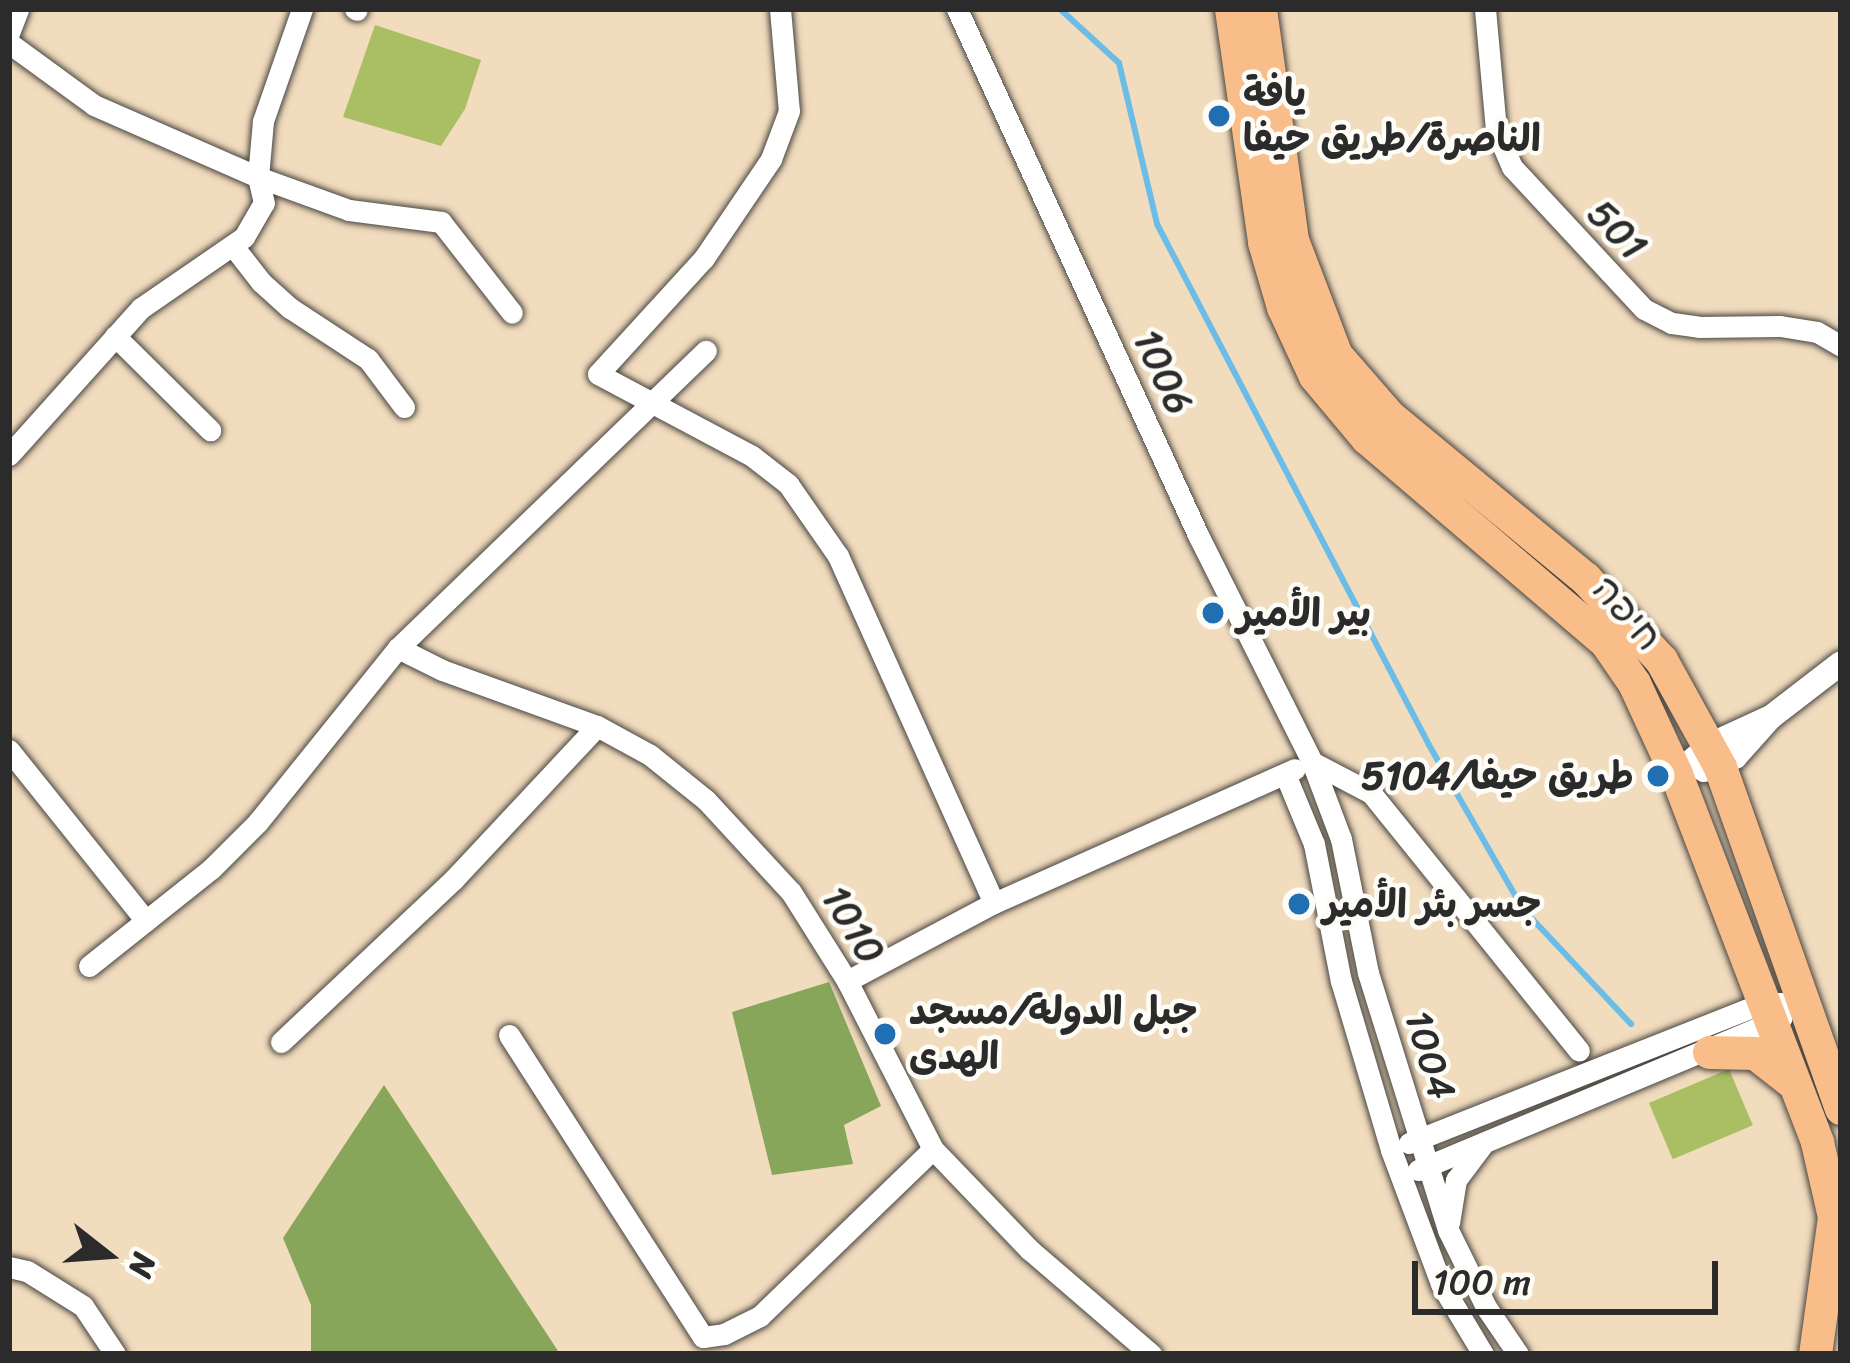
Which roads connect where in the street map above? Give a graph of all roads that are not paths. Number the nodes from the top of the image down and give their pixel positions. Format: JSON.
{"nodes":[{"id":1,"x":18,"y":9,"type":"edge"},
{"id":2,"x":302,"y":9,"type":"edge"},
{"id":3,"x":780,"y":9,"type":"edge"},
{"id":4,"x":957,"y":9,"type":"edge"},
{"id":5,"x":1232,"y":9,"type":"edge"},
{"id":6,"x":1260,"y":9,"type":"edge"},
{"id":7,"x":1485,"y":9,"type":"edge"},
{"id":8,"x":9,"y":34,"type":"edge"},
{"id":9,"x":9,"y":43,"type":"edge"},
{"id":10,"x":258,"y":177,"type":"junction"},
{"id":11,"x":233,"y":246,"type":"junction"},
{"id":12,"x":512,"y":313,"type":"dead end"},
{"id":13,"x":115,"y":336,"type":"junction"},
{"id":14,"x":1841,"y":346,"type":"edge"},
{"id":15,"x":706,"y":351,"type":"dead end"},
{"id":16,"x":651,"y":406,"type":"junction"},
{"id":17,"x":404,"y":407,"type":"dead end"},
{"id":18,"x":210,"y":430,"type":"dead end"},
{"id":19,"x":9,"y":455,"type":"edge"},
{"id":20,"x":398,"y":648,"type":"junction"},
{"id":21,"x":1841,"y":663,"type":"edge"},
{"id":22,"x":597,"y":726,"type":"junction"},
{"id":23,"x":9,"y":750,"type":"edge"},
{"id":24,"x":1715,"y":756,"type":"junction"},
{"id":25,"x":1312,"y":762,"type":"junction"},
{"id":26,"x":1285,"y":774,"type":"junction"},
{"id":27,"x":1676,"y":774,"type":"junction"},
{"id":28,"x":994,"y":903,"type":"junction"},
{"id":29,"x":146,"y":921,"type":"junction"},
{"id":30,"x":89,"y":966,"type":"dead end"},
{"id":31,"x":847,"y":980,"type":"junction"},
{"id":32,"x":1802,"y":1003,"type":"junction"},
{"id":33,"x":1768,"y":1014,"type":"junction"},
{"id":34,"x":509,"y":1035,"type":"dead end"},
{"id":35,"x":281,"y":1042,"type":"dead end"},
{"id":36,"x":1579,"y":1051,"type":"dead end"},
{"id":37,"x":1709,"y":1052,"type":"junction"},
{"id":38,"x":1795,"y":1085,"type":"junction"},
{"id":39,"x":1408,"y":1105,"type":"junction"},
{"id":40,"x":1841,"y":1108,"type":"edge"},
{"id":41,"x":1468,"y":1120,"type":"junction"},
{"id":42,"x":1419,"y":1140,"type":"junction"},
{"id":43,"x":1484,"y":1143,"type":"junction"},
{"id":44,"x":933,"y":1149,"type":"junction"},
{"id":45,"x":1391,"y":1150,"type":"junction"},
{"id":46,"x":1427,"y":1166,"type":"junction"},
{"id":47,"x":1401,"y":1177,"type":"junction"},
{"id":48,"x":1448,"y":1230,"type":"junction"},
{"id":49,"x":9,"y":1267,"type":"edge"},
{"id":50,"x":115,"y":1354,"type":"edge"},
{"id":51,"x":1151,"y":1354,"type":"edge"},
{"id":52,"x":1483,"y":1354,"type":"edge"},
{"id":53,"x":1518,"y":1354,"type":"edge"},
{"id":54,"x":1815,"y":1354,"type":"edge"}],
"edges":[{"from":1,"to":8,"type":"street"},
{"from":2,"to":10,"type":"street"},
{"from":3,"to":16,"type":"street"},
{"from":4,"to":25,"type":"street","name":"1006"},
{"from":5,"to":27,"type":"highway","name":"חיפה"},
{"from":6,"to":24,"type":"highway","name":"חיפה"},
{"from":7,"to":14,"type":"street","name":"501"},
{"from":9,"to":10,"type":"street"},
{"from":10,"to":11,"type":"street"},
{"from":10,"to":12,"type":"street"},
{"from":11,"to":13,"type":"street"},
{"from":11,"to":17,"type":"street"},
{"from":13,"to":18,"type":"street"},
{"from":13,"to":19,"type":"street"},
{"from":15,"to":16,"type":"street"},
{"from":16,"to":20,"type":"street"},
{"from":16,"to":28,"type":"street"},
{"from":20,"to":22,"type":"street","name":"1010"},
{"from":20,"to":29,"type":"street"},
{"from":21,"to":24,"type":"street"},
{"from":22,"to":31,"type":"street","name":"1010"},
{"from":22,"to":35,"type":"street"},
{"from":23,"to":29,"type":"street"},
{"from":24,"to":27,"type":"street"},
{"from":24,"to":32,"type":"highway","name":"חיפה"},
{"from":25,"to":26,"type":"street"},
{"from":25,"to":36,"type":"street"},
{"from":25,"to":39,"type":"street","name":"1004"},
{"from":26,"to":28,"type":"street"},
{"from":26,"to":45,"type":"street","name":"1004"},
{"from":27,"to":33,"type":"highway","name":"חיפה"},
{"from":28,"to":31,"type":"street"},
{"from":29,"to":30,"type":"street"},
{"from":31,"to":44,"type":"street","name":"1010"},
{"from":32,"to":33,"type":"street"},
{"from":32,"to":40,"type":"highway","name":"חיפה"},
{"from":33,"to":37,"type":"street"},
{"from":33,"to":38,"type":"highway","name":"חיפה"},
{"from":33,"to":41,"type":"street"},
{"from":34,"to":44,"type":"street"},
{"from":37,"to":38,"type":"highway"},
{"from":37,"to":43,"type":"street"},
{"from":38,"to":54,"type":"highway","name":"חיפה"},
{"from":39,"to":41,"type":"street"},
{"from":39,"to":42,"type":"street","name":"1004"},
{"from":41,"to":42,"type":"street"},
{"from":42,"to":45,"type":"street"},
{"from":42,"to":46,"type":"street","name":"1004"},
{"from":43,"to":46,"type":"street"},
{"from":43,"to":48,"type":"street"},
{"from":44,"to":51,"type":"street","name":"1010"},
{"from":45,"to":47,"type":"street","name":"1004"},
{"from":46,"to":47,"type":"street"},
{"from":46,"to":48,"type":"street","name":"1004"},
{"from":47,"to":52,"type":"street","name":"1004"},
{"from":48,"to":53,"type":"street","name":"1004"},
{"from":49,"to":50,"type":"street"}]}
